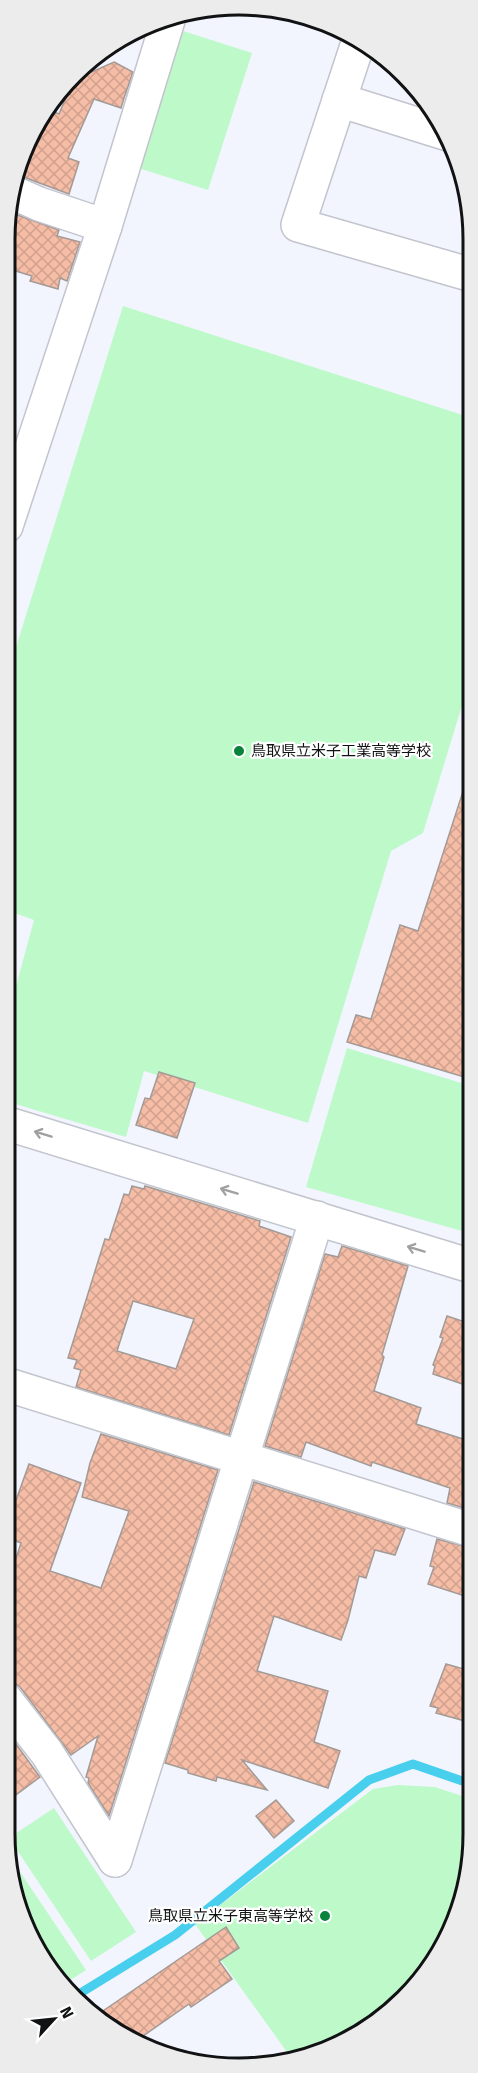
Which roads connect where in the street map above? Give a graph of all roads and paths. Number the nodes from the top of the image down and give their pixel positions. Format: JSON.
{"nodes":[{"id":1,"x":166,"y":27,"type":"edge"},
{"id":2,"x":356,"y":48,"type":"edge"},
{"id":3,"x":339,"y":100,"type":"junction"},
{"id":4,"x":435,"y":130,"type":"edge"},
{"id":5,"x":19,"y":195,"type":"edge"},
{"id":6,"x":105,"y":225,"type":"junction"},
{"id":7,"x":463,"y":272,"type":"edge"},
{"id":8,"x":15,"y":495,"type":"edge"},
{"id":9,"x":15,"y":1126,"type":"edge"},
{"id":10,"x":316,"y":1218,"type":"junction"},
{"id":11,"x":463,"y":1264,"type":"edge"},
{"id":12,"x":15,"y":1387,"type":"edge"},
{"id":13,"x":242,"y":1459,"type":"junction"},
{"id":14,"x":463,"y":1528,"type":"edge"},
{"id":15,"x":15,"y":1712,"type":"edge"}],
"edges":[{"from":1,"to":6,"type":"street"},
{"from":2,"to":3,"type":"street"},
{"from":3,"to":4,"type":"street"},
{"from":3,"to":7,"type":"street"},
{"from":5,"to":6,"type":"street"},
{"from":6,"to":8,"type":"street"},
{"from":10,"to":9,"type":"street","one_way":true},
{"from":11,"to":10,"type":"street","one_way":true},
{"from":10,"to":13,"type":"street"},
{"from":12,"to":13,"type":"street"},
{"from":13,"to":14,"type":"street"},
{"from":13,"to":15,"type":"street"}]}
